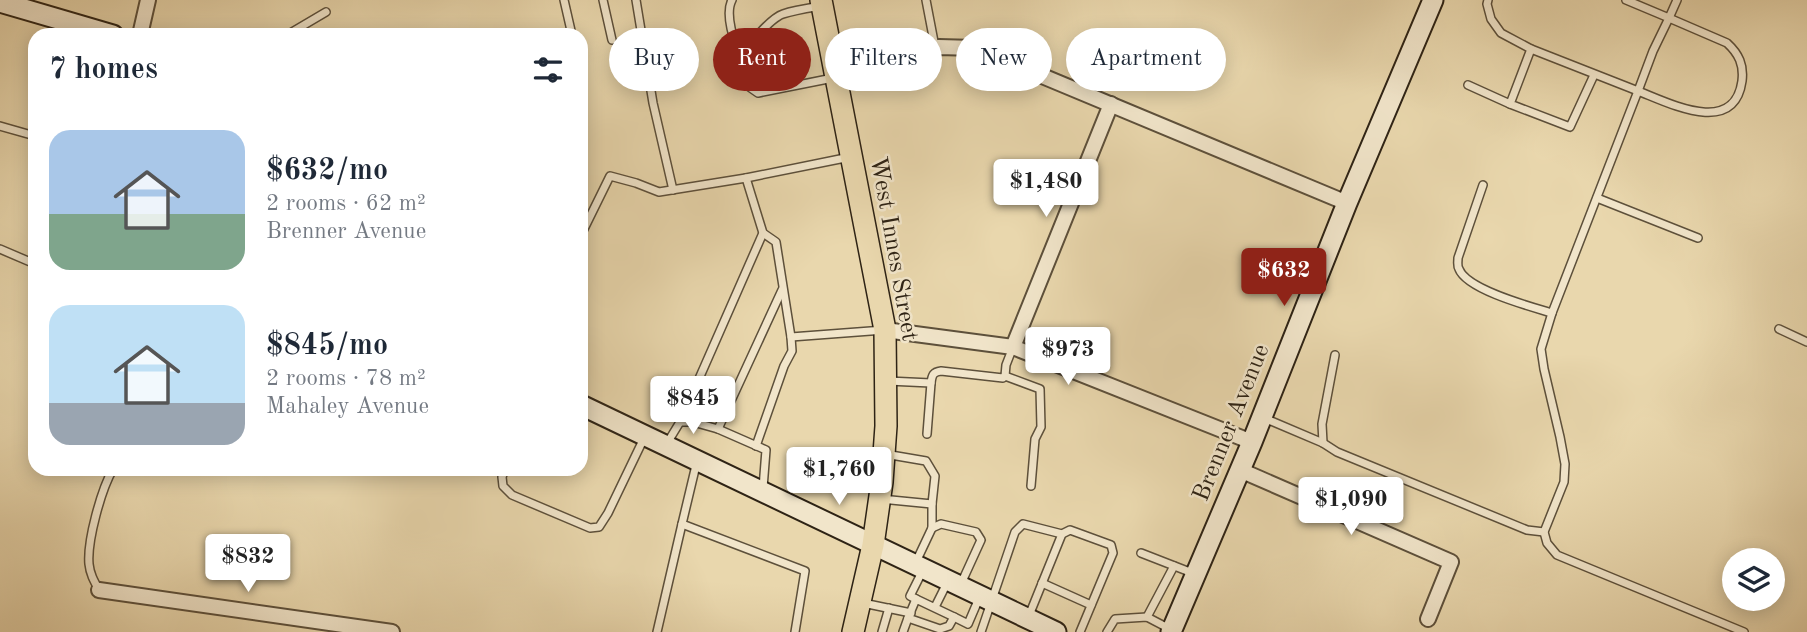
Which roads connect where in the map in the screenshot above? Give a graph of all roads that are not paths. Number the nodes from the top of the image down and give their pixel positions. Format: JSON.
{"nodes":[{"id":1,"x":149,"y":0,"type":"edge"},
{"id":2,"x":564,"y":0,"type":"edge"},
{"id":3,"x":604,"y":0,"type":"edge"},
{"id":4,"x":636,"y":0,"type":"edge"},
{"id":5,"x":732,"y":0,"type":"edge"},
{"id":6,"x":926,"y":0,"type":"edge"},
{"id":7,"x":1433,"y":0,"type":"edge"},
{"id":8,"x":1488,"y":0,"type":"edge"},
{"id":9,"x":1626,"y":0,"type":"edge"},
{"id":10,"x":1677,"y":0,"type":"edge"},
{"id":11,"x":0,"y":2,"type":"edge"},
{"id":12,"x":821,"y":3,"type":"edge"},
{"id":13,"x":326,"y":12,"type":"dead end"},
{"id":14,"x":1669,"y":18,"type":"junction"},
{"id":15,"x":89,"y":28,"type":"edge"},
{"id":16,"x":142,"y":28,"type":"edge"},
{"id":17,"x":300,"y":28,"type":"edge"},
{"id":18,"x":570,"y":28,"type":"edge"},
{"id":19,"x":610,"y":28,"type":"edge"},
{"id":20,"x":732,"y":28,"type":"edge"},
{"id":21,"x":764,"y":28,"type":"edge"},
{"id":22,"x":826,"y":28,"type":"edge"},
{"id":23,"x":931,"y":28,"type":"edge"},
{"id":24,"x":942,"y":47,"type":"edge"},
{"id":25,"x":1531,"y":49,"type":"junction"},
{"id":26,"x":1594,"y":75,"type":"junction"},
{"id":27,"x":1468,"y":85,"type":"dead end"},
{"id":28,"x":839,"y":91,"type":"edge"},
{"id":29,"x":1638,"y":91,"type":"junction"},
{"id":30,"x":1111,"y":104,"type":"junction"},
{"id":31,"x":1510,"y":104,"type":"junction"},
{"id":32,"x":0,"y":126,"type":"edge"},
{"id":33,"x":28,"y":134,"type":"edge"},
{"id":34,"x":851,"y":157,"type":"junction"},
{"id":35,"x":746,"y":178,"type":"junction"},
{"id":36,"x":1483,"y":185,"type":"dead end"},
{"id":37,"x":673,"y":190,"type":"junction"},
{"id":38,"x":1597,"y":198,"type":"junction"},
{"id":39,"x":1347,"y":203,"type":"junction"},
{"id":40,"x":588,"y":221,"type":"edge"},
{"id":41,"x":763,"y":233,"type":"junction"},
{"id":42,"x":1698,"y":238,"type":"dead end"},
{"id":43,"x":0,"y":248,"type":"edge"},
{"id":44,"x":28,"y":261,"type":"edge"},
{"id":45,"x":782,"y":289,"type":"junction"},
{"id":46,"x":1552,"y":313,"type":"junction"},
{"id":47,"x":1779,"y":329,"type":"dead end"},
{"id":48,"x":885,"y":330,"type":"junction"},
{"id":49,"x":791,"y":337,"type":"junction"},
{"id":50,"x":1807,"y":342,"type":"edge"},
{"id":51,"x":1013,"y":346,"type":"junction"},
{"id":52,"x":1335,"y":355,"type":"dead end"},
{"id":53,"x":1005,"y":376,"type":"junction"},
{"id":54,"x":885,"y":381,"type":"junction"},
{"id":55,"x":931,"y":383,"type":"junction"},
{"id":56,"x":588,"y":408,"type":"edge"},
{"id":57,"x":1262,"y":418,"type":"junction"},
{"id":58,"x":680,"y":422,"type":"junction"},
{"id":59,"x":718,"y":429,"type":"junction"},
{"id":60,"x":928,"y":435,"type":"dead end"},
{"id":61,"x":645,"y":436,"type":"junction"},
{"id":62,"x":1252,"y":442,"type":"junction"},
{"id":63,"x":1323,"y":443,"type":"junction"},
{"id":64,"x":666,"y":446,"type":"junction"},
{"id":65,"x":756,"y":446,"type":"junction"},
{"id":66,"x":884,"y":454,"type":"junction"},
{"id":67,"x":697,"y":461,"type":"junction"},
{"id":68,"x":1240,"y":470,"type":"junction"},
{"id":69,"x":109,"y":476,"type":"edge"},
{"id":70,"x":502,"y":476,"type":"edge"},
{"id":71,"x":1031,"y":486,"type":"dead end"},
{"id":72,"x":762,"y":492,"type":"junction"},
{"id":73,"x":880,"y":499,"type":"junction"},
{"id":74,"x":932,"y":504,"type":"junction"},
{"id":75,"x":682,"y":524,"type":"junction"},
{"id":76,"x":932,"y":528,"type":"junction"},
{"id":77,"x":1544,"y":532,"type":"junction"},
{"id":78,"x":1062,"y":534,"type":"junction"},
{"id":79,"x":873,"y":545,"type":"junction"},
{"id":80,"x":1141,"y":553,"type":"dead end"},
{"id":81,"x":1174,"y":566,"type":"junction"},
{"id":82,"x":919,"y":567,"type":"junction"},
{"id":83,"x":1196,"y":574,"type":"junction"},
{"id":84,"x":1042,"y":583,"type":"junction"},
{"id":85,"x":954,"y":584,"type":"junction"},
{"id":86,"x":99,"y":590,"type":"joint"},
{"id":87,"x":916,"y":599,"type":"junction"},
{"id":88,"x":986,"y":599,"type":"junction"},
{"id":89,"x":861,"y":602,"type":"junction"},
{"id":90,"x":1091,"y":605,"type":"junction"},
{"id":91,"x":935,"y":607,"type":"junction"},
{"id":92,"x":889,"y":608,"type":"junction"},
{"id":93,"x":909,"y":615,"type":"junction"},
{"id":94,"x":954,"y":617,"type":"junction"},
{"id":95,"x":1147,"y":617,"type":"junction"},
{"id":96,"x":1027,"y":618,"type":"junction"},
{"id":97,"x":1427,"y":619,"type":"dead end"},
{"id":98,"x":1171,"y":631,"type":"edge"},
{"id":99,"x":392,"y":632,"type":"edge"},
{"id":100,"x":657,"y":632,"type":"edge"},
{"id":101,"x":795,"y":632,"type":"edge"},
{"id":102,"x":853,"y":632,"type":"edge"},
{"id":103,"x":882,"y":632,"type":"edge"},
{"id":104,"x":902,"y":632,"type":"edge"},
{"id":105,"x":981,"y":632,"type":"edge"},
{"id":106,"x":1056,"y":632,"type":"edge"},
{"id":107,"x":1080,"y":632,"type":"edge"},
{"id":108,"x":1107,"y":632,"type":"edge"},
{"id":109,"x":1744,"y":632,"type":"edge"}],
"edges":[{"from":1,"to":16,"type":"street"},
{"from":2,"to":18,"type":"lane"},
{"from":3,"to":19,"type":"lane"},
{"from":4,"to":37,"type":"lane"},
{"from":5,"to":20,"type":"lane"},
{"from":6,"to":23,"type":"lane"},
{"from":7,"to":39,"type":"street","name":"Brenner Avenue"},
{"from":8,"to":25,"type":"lane"},
{"from":9,"to":14,"type":"lane"},
{"from":10,"to":14,"type":"lane"},
{"from":11,"to":15,"type":"street"},
{"from":12,"to":21,"type":"lane"},
{"from":12,"to":22,"type":"main road","name":"West Innes Street"},
{"from":13,"to":17,"type":"lane"},
{"from":14,"to":29,"type":"lane"},
{"from":14,"to":29,"type":"lane"},
{"from":24,"to":30,"type":"street"},
{"from":25,"to":26,"type":"lane"},
{"from":25,"to":31,"type":"lane"},
{"from":26,"to":29,"type":"lane"},
{"from":26,"to":31,"type":"lane"},
{"from":27,"to":31,"type":"lane"},
{"from":28,"to":34,"type":"main road","name":"West Innes Street"},
{"from":29,"to":38,"type":"lane"},
{"from":30,"to":39,"type":"street"},
{"from":30,"to":51,"type":"street"},
{"from":32,"to":33,"type":"lane"},
{"from":34,"to":35,"type":"lane"},
{"from":34,"to":48,"type":"main road","name":"West Innes Street"},
{"from":35,"to":37,"type":"lane"},
{"from":35,"to":41,"type":"lane"},
{"from":36,"to":46,"type":"lane"},
{"from":37,"to":40,"type":"lane"},
{"from":38,"to":42,"type":"lane"},
{"from":38,"to":46,"type":"lane"},
{"from":39,"to":57,"type":"street","name":"Brenner Avenue"},
{"from":41,"to":45,"type":"lane"},
{"from":41,"to":58,"type":"lane"},
{"from":43,"to":44,"type":"lane"},
{"from":45,"to":49,"type":"lane"},
{"from":45,"to":59,"type":"lane"},
{"from":46,"to":77,"type":"lane"},
{"from":47,"to":50,"type":"lane"},
{"from":48,"to":49,"type":"lane"},
{"from":48,"to":51,"type":"street"},
{"from":48,"to":54,"type":"main road","name":"West Innes Street"},
{"from":49,"to":65,"type":"lane"},
{"from":51,"to":53,"type":"lane"},
{"from":51,"to":62,"type":"street"},
{"from":52,"to":63,"type":"lane"},
{"from":53,"to":55,"type":"lane"},
{"from":53,"to":71,"type":"lane"},
{"from":54,"to":55,"type":"lane"},
{"from":54,"to":66,"type":"main road","name":"West Innes Street"},
{"from":55,"to":60,"type":"lane"},
{"from":56,"to":61,"type":"street"},
{"from":57,"to":62,"type":"street","name":"Brenner Avenue"},
{"from":57,"to":63,"type":"lane"},
{"from":58,"to":59,"type":"lane"},
{"from":58,"to":64,"type":"lane"},
{"from":59,"to":65,"type":"lane"},
{"from":61,"to":64,"type":"street"},
{"from":61,"to":70,"type":"lane"},
{"from":62,"to":68,"type":"street","name":"Brenner Avenue"},
{"from":63,"to":77,"type":"lane"},
{"from":64,"to":67,"type":"street"},
{"from":65,"to":72,"type":"lane"},
{"from":66,"to":73,"type":"main road","name":"West Innes Street"},
{"from":66,"to":74,"type":"lane"},
{"from":67,"to":72,"type":"street"},
{"from":67,"to":75,"type":"lane"},
{"from":68,"to":83,"type":"street","name":"Brenner Avenue"},
{"from":68,"to":97,"type":"street"},
{"from":69,"to":86,"type":"lane"},
{"from":72,"to":79,"type":"street"},
{"from":73,"to":74,"type":"lane"},
{"from":73,"to":79,"type":"main road","name":"West Innes Street"},
{"from":74,"to":76,"type":"lane"},
{"from":75,"to":100,"type":"lane"},
{"from":75,"to":101,"type":"lane"},
{"from":76,"to":82,"type":"lane"},
{"from":76,"to":85,"type":"lane"},
{"from":77,"to":109,"type":"lane"},
{"from":78,"to":84,"type":"lane"},
{"from":78,"to":88,"type":"lane"},
{"from":78,"to":90,"type":"lane"},
{"from":79,"to":82,"type":"street"},
{"from":79,"to":89,"type":"main road","name":"West Innes Street"},
{"from":80,"to":81,"type":"lane"},
{"from":81,"to":83,"type":"lane"},
{"from":81,"to":95,"type":"lane"},
{"from":82,"to":85,"type":"street"},
{"from":82,"to":87,"type":"lane"},
{"from":83,"to":98,"type":"street","name":"Brenner Avenue"},
{"from":84,"to":90,"type":"lane"},
{"from":84,"to":96,"type":"lane"},
{"from":85,"to":88,"type":"street"},
{"from":85,"to":91,"type":"lane"},
{"from":86,"to":99,"type":"street"},
{"from":87,"to":91,"type":"lane"},
{"from":87,"to":93,"type":"lane"},
{"from":88,"to":94,"type":"lane"},
{"from":88,"to":96,"type":"street"},
{"from":88,"to":105,"type":"lane"},
{"from":89,"to":92,"type":"lane"},
{"from":89,"to":102,"type":"main road","name":"West Innes Street"},
{"from":90,"to":107,"type":"lane"},
{"from":91,"to":94,"type":"lane"},
{"from":92,"to":93,"type":"lane"},
{"from":92,"to":103,"type":"lane"},
{"from":93,"to":94,"type":"lane"},
{"from":93,"to":104,"type":"lane"},
{"from":95,"to":98,"type":"lane"},
{"from":95,"to":108,"type":"lane"},
{"from":96,"to":106,"type":"street"}]}
